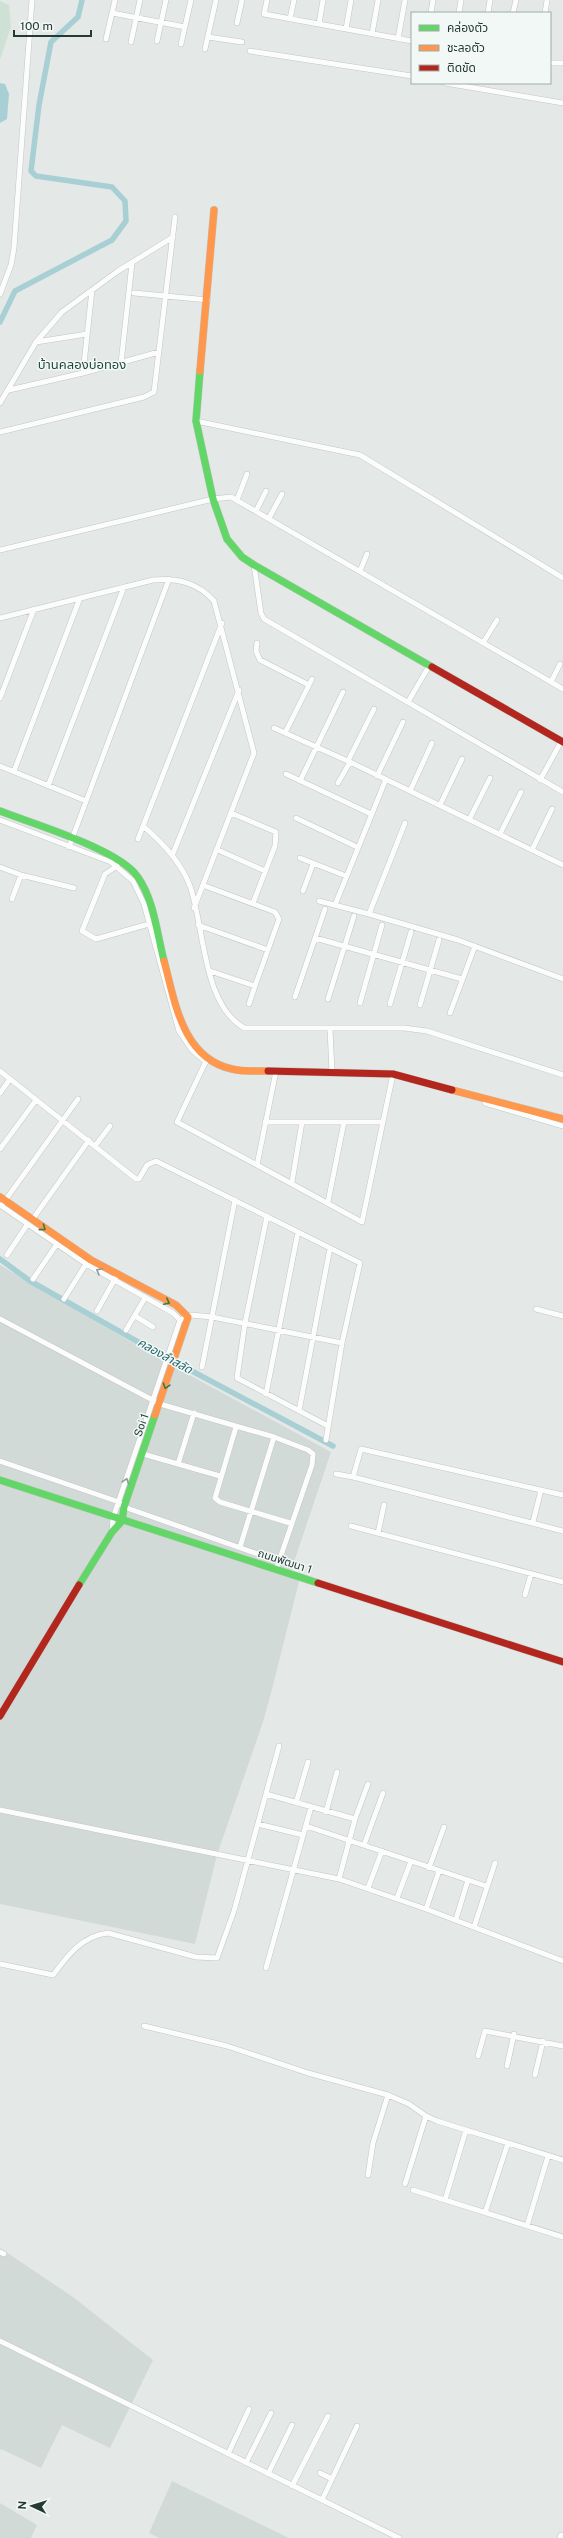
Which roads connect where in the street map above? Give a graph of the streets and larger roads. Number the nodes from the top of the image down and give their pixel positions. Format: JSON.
{"nodes":[{"id":1,"x":32,"y":0,"type":"edge"},
{"id":2,"x":115,"y":0,"type":"edge"},
{"id":3,"x":140,"y":0,"type":"edge"},
{"id":4,"x":166,"y":0,"type":"edge"},
{"id":5,"x":191,"y":0,"type":"edge"},
{"id":6,"x":216,"y":0,"type":"edge"},
{"id":7,"x":242,"y":0,"type":"edge"},
{"id":8,"x":267,"y":0,"type":"edge"},
{"id":9,"x":294,"y":0,"type":"edge"},
{"id":10,"x":323,"y":0,"type":"edge"},
{"id":11,"x":351,"y":0,"type":"edge"},
{"id":12,"x":378,"y":0,"type":"edge"},
{"id":13,"x":405,"y":0,"type":"edge"},
{"id":14,"x":433,"y":0,"type":"edge"},
{"id":15,"x":461,"y":0,"type":"edge"},
{"id":16,"x":490,"y":0,"type":"edge"},
{"id":17,"x":516,"y":0,"type":"edge"},
{"id":18,"x":547,"y":0,"type":"edge"},
{"id":19,"x":431,"y":12,"type":"edge"},
{"id":20,"x":459,"y":12,"type":"edge"},
{"id":21,"x":488,"y":12,"type":"edge"},
{"id":22,"x":513,"y":12,"type":"edge"},
{"id":23,"x":545,"y":12,"type":"edge"},
{"id":24,"x":112,"y":13,"type":"junction"},
{"id":25,"x":136,"y":17,"type":"junction"},
{"id":26,"x":290,"y":19,"type":"junction"},
{"id":27,"x":161,"y":22,"type":"junction"},
{"id":28,"x":237,"y":23,"type":"dead end"},
{"id":29,"x":319,"y":24,"type":"junction"},
{"id":30,"x":185,"y":27,"type":"junction"},
{"id":31,"x":346,"y":29,"type":"junction"},
{"id":32,"x":372,"y":34,"type":"junction"},
{"id":33,"x":208,"y":37,"type":"junction"},
{"id":34,"x":106,"y":39,"type":"dead end"},
{"id":35,"x":398,"y":39,"type":"junction"},
{"id":36,"x":157,"y":41,"type":"dead end"},
{"id":37,"x":411,"y":41,"type":"edge"},
{"id":38,"x":131,"y":42,"type":"dead end"},
{"id":39,"x":242,"y":42,"type":"dead end"},
{"id":40,"x":181,"y":44,"type":"dead end"},
{"id":41,"x":205,"y":49,"type":"dead end"},
{"id":42,"x":250,"y":51,"type":"dead end"},
{"id":43,"x":551,"y":63,"type":"edge"},
{"id":44,"x":563,"y":63,"type":"edge"},
{"id":45,"x":411,"y":76,"type":"edge"},
{"id":46,"x":451,"y":84,"type":"edge"},
{"id":47,"x":563,"y":103,"type":"edge"},
{"id":48,"x":214,"y":210,"type":"dead end"},
{"id":49,"x":175,"y":217,"type":"dead end"},
{"id":50,"x":173,"y":237,"type":"junction"},
{"id":51,"x":132,"y":263,"type":"junction"},
{"id":52,"x":92,"y":290,"type":"junction"},
{"id":53,"x":134,"y":292,"type":"dead end"},
{"id":54,"x":0,"y":294,"type":"edge"},
{"id":55,"x":166,"y":295,"type":"junction"},
{"id":56,"x":208,"y":300,"type":"junction"},
{"id":57,"x":87,"y":334,"type":"junction"},
{"id":58,"x":36,"y":342,"type":"junction"},
{"id":59,"x":159,"y":352,"type":"junction"},
{"id":60,"x":121,"y":363,"type":"junction"},
{"id":61,"x":83,"y":373,"type":"junction"},
{"id":62,"x":9,"y":390,"type":"junction"},
{"id":63,"x":0,"y":404,"type":"edge"},
{"id":64,"x":196,"y":421,"type":"junction"},
{"id":65,"x":0,"y":432,"type":"edge"},
{"id":66,"x":247,"y":474,"type":"dead end"},
{"id":67,"x":266,"y":491,"type":"dead end"},
{"id":68,"x":282,"y":494,"type":"dead end"},
{"id":69,"x":213,"y":499,"type":"junction"},
{"id":70,"x":237,"y":500,"type":"junction"},
{"id":71,"x":256,"y":511,"type":"junction"},
{"id":72,"x":269,"y":518,"type":"junction"},
{"id":73,"x":0,"y":550,"type":"edge"},
{"id":74,"x":367,"y":554,"type":"dead end"},
{"id":75,"x":254,"y":565,"type":"junction"},
{"id":76,"x":360,"y":571,"type":"junction"},
{"id":77,"x":169,"y":578,"type":"junction"},
{"id":78,"x":563,"y":578,"type":"edge"},
{"id":79,"x":124,"y":587,"type":"junction"},
{"id":80,"x":80,"y":598,"type":"junction"},
{"id":81,"x":34,"y":609,"type":"junction"},
{"id":82,"x":0,"y":618,"type":"edge"},
{"id":83,"x":497,"y":620,"type":"dead end"},
{"id":84,"x":222,"y":623,"type":"junction"},
{"id":85,"x":257,"y":643,"type":"dead end"},
{"id":86,"x":484,"y":643,"type":"junction"},
{"id":87,"x":560,"y":664,"type":"dead end"},
{"id":88,"x":429,"y":666,"type":"junction"},
{"id":89,"x":312,"y":679,"type":"dead end"},
{"id":90,"x":551,"y":682,"type":"junction"},
{"id":91,"x":309,"y":685,"type":"junction"},
{"id":92,"x":563,"y":689,"type":"edge"},
{"id":93,"x":239,"y":690,"type":"junction"},
{"id":94,"x":343,"y":692,"type":"dead end"},
{"id":95,"x":0,"y":698,"type":"edge"},
{"id":96,"x":408,"y":702,"type":"junction"},
{"id":97,"x":374,"y":708,"type":"dead end"},
{"id":98,"x":403,"y":722,"type":"dead end"},
{"id":99,"x":274,"y":728,"type":"dead end"},
{"id":100,"x":285,"y":733,"type":"junction"},
{"id":101,"x":562,"y":742,"type":"edge"},
{"id":102,"x":432,"y":743,"type":"dead end"},
{"id":103,"x":317,"y":748,"type":"junction"},
{"id":104,"x":462,"y":759,"type":"dead end"},
{"id":105,"x":349,"y":761,"type":"junction"},
{"id":106,"x":0,"y":766,"type":"edge"},
{"id":107,"x":14,"y":771,"type":"junction"},
{"id":108,"x":286,"y":774,"type":"dead end"},
{"id":109,"x":377,"y":776,"type":"junction"},
{"id":110,"x":490,"y":778,"type":"dead end"},
{"id":111,"x":386,"y":779,"type":"junction"},
{"id":112,"x":540,"y":780,"type":"junction"},
{"id":113,"x":300,"y":781,"type":"junction"},
{"id":114,"x":338,"y":783,"type":"dead end"},
{"id":115,"x":48,"y":786,"type":"junction"},
{"id":116,"x":410,"y":791,"type":"junction"},
{"id":117,"x":521,"y":792,"type":"dead end"},
{"id":118,"x":563,"y":792,"type":"edge"},
{"id":119,"x":86,"y":801,"type":"junction"},
{"id":120,"x":440,"y":805,"type":"junction"},
{"id":121,"x":552,"y":809,"type":"dead end"},
{"id":122,"x":0,"y":811,"type":"edge"},
{"id":123,"x":231,"y":813,"type":"junction"},
{"id":124,"x":371,"y":814,"type":"junction"},
{"id":125,"x":296,"y":818,"type":"dead end"},
{"id":126,"x":0,"y":820,"type":"edge"},
{"id":127,"x":469,"y":820,"type":"junction"},
{"id":128,"x":405,"y":823,"type":"dead end"},
{"id":129,"x":143,"y":826,"type":"junction"},
{"id":130,"x":500,"y":834,"type":"junction"},
{"id":131,"x":138,"y":839,"type":"dead end"},
{"id":132,"x":71,"y":841,"type":"junction"},
{"id":133,"x":357,"y":847,"type":"junction"},
{"id":134,"x":218,"y":850,"type":"junction"},
{"id":135,"x":532,"y":850,"type":"junction"},
{"id":136,"x":172,"y":856,"type":"junction"},
{"id":137,"x":300,"y":858,"type":"dead end"},
{"id":138,"x":313,"y":864,"type":"junction"},
{"id":139,"x":563,"y":864,"type":"edge"},
{"id":140,"x":117,"y":866,"type":"junction"},
{"id":141,"x":0,"y":867,"type":"edge"},
{"id":142,"x":265,"y":871,"type":"junction"},
{"id":143,"x":21,"y":875,"type":"junction"},
{"id":144,"x":346,"y":876,"type":"junction"},
{"id":145,"x":205,"y":886,"type":"junction"},
{"id":146,"x":74,"y":888,"type":"dead end"},
{"id":147,"x":303,"y":891,"type":"dead end"},
{"id":148,"x":12,"y":899,"type":"dead end"},
{"id":149,"x":319,"y":901,"type":"dead end"},
{"id":150,"x":253,"y":903,"type":"junction"},
{"id":151,"x":335,"y":906,"type":"junction"},
{"id":152,"x":194,"y":908,"type":"junction"},
{"id":153,"x":325,"y":909,"type":"dead end"},
{"id":154,"x":370,"y":914,"type":"junction"},
{"id":155,"x":354,"y":916,"type":"dead end"},
{"id":156,"x":149,"y":924,"type":"junction"},
{"id":157,"x":198,"y":925,"type":"junction"},
{"id":158,"x":382,"y":925,"type":"dead end"},
{"id":159,"x":411,"y":932,"type":"dead end"},
{"id":160,"x":315,"y":938,"type":"junction"},
{"id":161,"x":439,"y":940,"type":"dead end"},
{"id":162,"x":344,"y":946,"type":"junction"},
{"id":163,"x":475,"y":946,"type":"junction"},
{"id":164,"x":268,"y":950,"type":"junction"},
{"id":165,"x":374,"y":954,"type":"junction"},
{"id":166,"x":161,"y":956,"type":"junction"},
{"id":167,"x":402,"y":962,"type":"junction"},
{"id":168,"x":430,"y":970,"type":"junction"},
{"id":169,"x":210,"y":971,"type":"junction"},
{"id":170,"x":462,"y":979,"type":"junction"},
{"id":171,"x":563,"y":979,"type":"edge"},
{"id":172,"x":255,"y":986,"type":"junction"},
{"id":173,"x":294,"y":997,"type":"dead end"},
{"id":174,"x":328,"y":999,"type":"dead end"},
{"id":175,"x":360,"y":1003,"type":"dead end"},
{"id":176,"x":249,"y":1004,"type":"dead end"},
{"id":177,"x":390,"y":1004,"type":"dead end"},
{"id":178,"x":420,"y":1005,"type":"dead end"},
{"id":179,"x":450,"y":1013,"type":"dead end"},
{"id":180,"x":330,"y":1029,"type":"junction"},
{"id":181,"x":207,"y":1060,"type":"junction"},
{"id":182,"x":332,"y":1070,"type":"junction"},
{"id":183,"x":0,"y":1071,"type":"edge"},
{"id":184,"x":276,"y":1071,"type":"junction"},
{"id":185,"x":392,"y":1074,"type":"junction"},
{"id":186,"x":563,"y":1075,"type":"edge"},
{"id":187,"x":9,"y":1079,"type":"junction"},
{"id":188,"x":0,"y":1089,"type":"edge"},
{"id":189,"x":0,"y":1093,"type":"edge"},
{"id":190,"x":78,"y":1098,"type":"dead end"},
{"id":191,"x":35,"y":1099,"type":"junction"},
{"id":192,"x":485,"y":1103,"type":"dead end"},
{"id":193,"x":498,"y":1104,"type":"junction"},
{"id":194,"x":61,"y":1119,"type":"junction"},
{"id":195,"x":563,"y":1120,"type":"edge"},
{"id":196,"x":265,"y":1122,"type":"junction"},
{"id":197,"x":302,"y":1122,"type":"junction"},
{"id":198,"x":344,"y":1122,"type":"junction"},
{"id":199,"x":382,"y":1122,"type":"junction"},
{"id":200,"x":110,"y":1126,"type":"dead end"},
{"id":201,"x":563,"y":1126,"type":"edge"},
{"id":202,"x":89,"y":1140,"type":"junction"},
{"id":203,"x":0,"y":1146,"type":"edge"},
{"id":204,"x":95,"y":1146,"type":"junction"},
{"id":205,"x":0,"y":1149,"type":"edge"},
{"id":206,"x":257,"y":1165,"type":"junction"},
{"id":207,"x":292,"y":1182,"type":"junction"},
{"id":208,"x":235,"y":1200,"type":"junction"},
{"id":209,"x":1,"y":1202,"type":"edge"},
{"id":210,"x":328,"y":1202,"type":"junction"},
{"id":211,"x":267,"y":1216,"type":"junction"},
{"id":212,"x":30,"y":1222,"type":"junction"},
{"id":213,"x":298,"y":1232,"type":"junction"},
{"id":214,"x":58,"y":1242,"type":"junction"},
{"id":215,"x":330,"y":1248,"type":"junction"},
{"id":216,"x":8,"y":1255,"type":"dead end"},
{"id":217,"x":86,"y":1264,"type":"junction"},
{"id":218,"x":116,"y":1278,"type":"junction"},
{"id":219,"x":33,"y":1279,"type":"dead end"},
{"id":220,"x":145,"y":1298,"type":"junction"},
{"id":221,"x":64,"y":1299,"type":"dead end"},
{"id":222,"x":536,"y":1309,"type":"dead end"},
{"id":223,"x":97,"y":1311,"type":"dead end"},
{"id":224,"x":136,"y":1316,"type":"junction"},
{"id":225,"x":563,"y":1316,"type":"edge"},
{"id":226,"x":212,"y":1317,"type":"junction"},
{"id":227,"x":0,"y":1319,"type":"edge"},
{"id":228,"x":187,"y":1319,"type":"junction"},
{"id":229,"x":180,"y":1320,"type":"junction"},
{"id":230,"x":245,"y":1323,"type":"junction"},
{"id":231,"x":153,"y":1327,"type":"dead end"},
{"id":232,"x":126,"y":1330,"type":"dead end"},
{"id":233,"x":278,"y":1330,"type":"junction"},
{"id":234,"x":313,"y":1336,"type":"junction"},
{"id":235,"x":342,"y":1343,"type":"junction"},
{"id":236,"x":202,"y":1367,"type":"dead end"},
{"id":237,"x":266,"y":1394,"type":"junction"},
{"id":238,"x":153,"y":1400,"type":"junction"},
{"id":239,"x":160,"y":1404,"type":"junction"},
{"id":240,"x":299,"y":1411,"type":"junction"},
{"id":241,"x":194,"y":1413,"type":"junction"},
{"id":242,"x":328,"y":1426,"type":"junction"},
{"id":243,"x":236,"y":1427,"type":"junction"},
{"id":244,"x":274,"y":1438,"type":"junction"},
{"id":245,"x":326,"y":1440,"type":"dead end"},
{"id":246,"x":143,"y":1454,"type":"junction"},
{"id":247,"x":0,"y":1461,"type":"edge"},
{"id":248,"x":178,"y":1464,"type":"junction"},
{"id":249,"x":336,"y":1474,"type":"dead end"},
{"id":250,"x":220,"y":1476,"type":"junction"},
{"id":251,"x":353,"y":1477,"type":"junction"},
{"id":252,"x":0,"y":1480,"type":"edge"},
{"id":253,"x":541,"y":1490,"type":"junction"},
{"id":254,"x":563,"y":1495,"type":"edge"},
{"id":255,"x":122,"y":1504,"type":"junction"},
{"id":256,"x":384,"y":1505,"type":"dead end"},
{"id":257,"x":251,"y":1511,"type":"junction"},
{"id":258,"x":113,"y":1518,"type":"junction"},
{"id":259,"x":122,"y":1521,"type":"junction"},
{"id":260,"x":533,"y":1522,"type":"junction"},
{"id":261,"x":290,"y":1523,"type":"junction"},
{"id":262,"x":351,"y":1526,"type":"dead end"},
{"id":263,"x":563,"y":1531,"type":"edge"},
{"id":264,"x":112,"y":1532,"type":"junction"},
{"id":265,"x":378,"y":1533,"type":"junction"},
{"id":266,"x":240,"y":1547,"type":"junction"},
{"id":267,"x":278,"y":1561,"type":"junction"},
{"id":268,"x":276,"y":1570,"type":"junction"},
{"id":269,"x":531,"y":1574,"type":"junction"},
{"id":270,"x":563,"y":1582,"type":"edge"},
{"id":271,"x":525,"y":1596,"type":"dead end"},
{"id":272,"x":563,"y":1662,"type":"edge"},
{"id":273,"x":0,"y":1716,"type":"edge"},
{"id":274,"x":279,"y":1746,"type":"dead end"},
{"id":275,"x":308,"y":1762,"type":"dead end"},
{"id":276,"x":337,"y":1772,"type":"dead end"},
{"id":277,"x":368,"y":1784,"type":"dead end"},
{"id":278,"x":383,"y":1793,"type":"dead end"},
{"id":279,"x":266,"y":1794,"type":"junction"},
{"id":280,"x":296,"y":1803,"type":"junction"},
{"id":281,"x":311,"y":1807,"type":"junction"},
{"id":282,"x":0,"y":1810,"type":"edge"},
{"id":283,"x":326,"y":1812,"type":"junction"},
{"id":284,"x":355,"y":1819,"type":"junction"},
{"id":285,"x":258,"y":1824,"type":"junction"},
{"id":286,"x":306,"y":1826,"type":"junction"},
{"id":287,"x":444,"y":1827,"type":"dead end"},
{"id":288,"x":303,"y":1835,"type":"junction"},
{"id":289,"x":350,"y":1839,"type":"junction"},
{"id":290,"x":364,"y":1845,"type":"junction"},
{"id":291,"x":382,"y":1850,"type":"junction"},
{"id":292,"x":410,"y":1861,"type":"junction"},
{"id":293,"x":247,"y":1862,"type":"junction"},
{"id":294,"x":495,"y":1863,"type":"dead end"},
{"id":295,"x":429,"y":1868,"type":"junction"},
{"id":296,"x":292,"y":1870,"type":"junction"},
{"id":297,"x":438,"y":1871,"type":"junction"},
{"id":298,"x":339,"y":1879,"type":"junction"},
{"id":299,"x":468,"y":1880,"type":"junction"},
{"id":300,"x":486,"y":1886,"type":"junction"},
{"id":301,"x":368,"y":1888,"type":"junction"},
{"id":302,"x":397,"y":1898,"type":"junction"},
{"id":303,"x":426,"y":1909,"type":"junction"},
{"id":304,"x":456,"y":1920,"type":"junction"},
{"id":305,"x":474,"y":1927,"type":"junction"},
{"id":306,"x":563,"y":1961,"type":"edge"},
{"id":307,"x":0,"y":1964,"type":"edge"},
{"id":308,"x":266,"y":1968,"type":"dead end"},
{"id":309,"x":144,"y":2026,"type":"dead end"},
{"id":310,"x":514,"y":2034,"type":"junction"},
{"id":311,"x":543,"y":2041,"type":"junction"},
{"id":312,"x":563,"y":2046,"type":"edge"},
{"id":313,"x":478,"y":2056,"type":"dead end"},
{"id":314,"x":507,"y":2066,"type":"dead end"},
{"id":315,"x":535,"y":2075,"type":"dead end"},
{"id":316,"x":388,"y":2095,"type":"junction"},
{"id":317,"x":426,"y":2116,"type":"junction"},
{"id":318,"x":466,"y":2130,"type":"junction"},
{"id":319,"x":508,"y":2143,"type":"junction"},
{"id":320,"x":548,"y":2156,"type":"junction"},
{"id":321,"x":563,"y":2160,"type":"edge"},
{"id":322,"x":368,"y":2175,"type":"dead end"},
{"id":323,"x":405,"y":2184,"type":"dead end"},
{"id":324,"x":413,"y":2190,"type":"dead end"},
{"id":325,"x":445,"y":2200,"type":"junction"},
{"id":326,"x":485,"y":2213,"type":"junction"},
{"id":327,"x":527,"y":2226,"type":"junction"},
{"id":328,"x":563,"y":2237,"type":"edge"},
{"id":329,"x":0,"y":2341,"type":"edge"},
{"id":330,"x":249,"y":2409,"type":"dead end"},
{"id":331,"x":271,"y":2413,"type":"dead end"},
{"id":332,"x":328,"y":2416,"type":"dead end"},
{"id":333,"x":292,"y":2425,"type":"dead end"},
{"id":334,"x":357,"y":2426,"type":"dead end"},
{"id":335,"x":228,"y":2454,"type":"junction"},
{"id":336,"x":246,"y":2464,"type":"junction"},
{"id":337,"x":320,"y":2473,"type":"dead end"},
{"id":338,"x":268,"y":2474,"type":"junction"},
{"id":339,"x":332,"y":2479,"type":"junction"},
{"id":340,"x":292,"y":2486,"type":"junction"},
{"id":341,"x":322,"y":2500,"type":"junction"},
{"id":342,"x":400,"y":2538,"type":"edge"}],
"edges":[{"from":1,"to":54,"type":"street"},
{"from":2,"to":24,"type":"street"},
{"from":3,"to":25,"type":"street"},
{"from":4,"to":27,"type":"street"},
{"from":5,"to":30,"type":"street"},
{"from":6,"to":33,"type":"street"},
{"from":7,"to":28,"type":"street"},
{"from":8,"to":26,"type":"street"},
{"from":9,"to":26,"type":"street"},
{"from":10,"to":29,"type":"street"},
{"from":11,"to":31,"type":"street"},
{"from":12,"to":32,"type":"street"},
{"from":13,"to":35,"type":"street"},
{"from":14,"to":19,"type":"street"},
{"from":15,"to":20,"type":"street"},
{"from":16,"to":21,"type":"street"},
{"from":17,"to":22,"type":"street"},
{"from":18,"to":23,"type":"street"},
{"from":24,"to":25,"type":"street"},
{"from":24,"to":34,"type":"street"},
{"from":25,"to":27,"type":"street"},
{"from":25,"to":38,"type":"street"},
{"from":26,"to":29,"type":"street"},
{"from":27,"to":30,"type":"street"},
{"from":27,"to":36,"type":"street"},
{"from":29,"to":31,"type":"street"},
{"from":30,"to":40,"type":"street"},
{"from":31,"to":32,"type":"street"},
{"from":32,"to":35,"type":"street"},
{"from":33,"to":39,"type":"street"},
{"from":33,"to":41,"type":"street"},
{"from":35,"to":37,"type":"street"},
{"from":42,"to":45,"type":"street"},
{"from":43,"to":44,"type":"street"},
{"from":46,"to":47,"type":"street"},
{"from":48,"to":56,"type":"street"},
{"from":49,"to":50,"type":"street"},
{"from":50,"to":51,"type":"street"},
{"from":50,"to":55,"type":"street"},
{"from":51,"to":52,"type":"street"},
{"from":51,"to":60,"type":"street"},
{"from":52,"to":57,"type":"street"},
{"from":52,"to":58,"type":"street"},
{"from":53,"to":55,"type":"street"},
{"from":55,"to":56,"type":"street"},
{"from":55,"to":59,"type":"street"},
{"from":56,"to":64,"type":"street"},
{"from":57,"to":58,"type":"street"},
{"from":57,"to":61,"type":"street"},
{"from":58,"to":62,"type":"street"},
{"from":59,"to":60,"type":"street"},
{"from":59,"to":65,"type":"street"},
{"from":60,"to":61,"type":"street"},
{"from":61,"to":62,"type":"street"},
{"from":62,"to":63,"type":"street"},
{"from":64,"to":69,"type":"street"},
{"from":64,"to":78,"type":"street"},
{"from":66,"to":70,"type":"street"},
{"from":67,"to":71,"type":"street"},
{"from":68,"to":72,"type":"street"},
{"from":69,"to":70,"type":"street"},
{"from":69,"to":73,"type":"street"},
{"from":69,"to":75,"type":"street"},
{"from":70,"to":71,"type":"street"},
{"from":71,"to":72,"type":"street"},
{"from":72,"to":76,"type":"street"},
{"from":74,"to":76,"type":"street"},
{"from":75,"to":88,"type":"street"},
{"from":75,"to":96,"type":"street"},
{"from":76,"to":86,"type":"street"},
{"from":77,"to":79,"type":"street"},
{"from":77,"to":84,"type":"street"},
{"from":77,"to":119,"type":"street"},
{"from":79,"to":80,"type":"street"},
{"from":79,"to":115,"type":"street"},
{"from":80,"to":81,"type":"street"},
{"from":80,"to":107,"type":"street"},
{"from":81,"to":82,"type":"street"},
{"from":81,"to":95,"type":"street"},
{"from":83,"to":86,"type":"street"},
{"from":84,"to":93,"type":"street"},
{"from":84,"to":129,"type":"street"},
{"from":85,"to":91,"type":"street"},
{"from":86,"to":90,"type":"street"},
{"from":87,"to":90,"type":"street"},
{"from":88,"to":96,"type":"street"},
{"from":88,"to":101,"type":"street"},
{"from":89,"to":91,"type":"street"},
{"from":90,"to":92,"type":"street"},
{"from":91,"to":100,"type":"street"},
{"from":93,"to":123,"type":"street"},
{"from":93,"to":136,"type":"street"},
{"from":94,"to":103,"type":"street"},
{"from":96,"to":112,"type":"street"},
{"from":97,"to":105,"type":"street"},
{"from":98,"to":109,"type":"street"},
{"from":99,"to":100,"type":"street"},
{"from":100,"to":103,"type":"street"},
{"from":101,"to":112,"type":"street"},
{"from":102,"to":116,"type":"street"},
{"from":103,"to":105,"type":"street"},
{"from":103,"to":113,"type":"street"},
{"from":104,"to":120,"type":"street"},
{"from":105,"to":109,"type":"street"},
{"from":105,"to":114,"type":"street"},
{"from":106,"to":107,"type":"street"},
{"from":107,"to":115,"type":"street"},
{"from":108,"to":113,"type":"street"},
{"from":109,"to":111,"type":"street"},
{"from":110,"to":127,"type":"street"},
{"from":111,"to":116,"type":"street"},
{"from":111,"to":124,"type":"street"},
{"from":112,"to":118,"type":"street"},
{"from":113,"to":124,"type":"street"},
{"from":115,"to":119,"type":"street"},
{"from":116,"to":120,"type":"street"},
{"from":117,"to":130,"type":"street"},
{"from":119,"to":132,"type":"street"},
{"from":120,"to":127,"type":"street"},
{"from":121,"to":135,"type":"street"},
{"from":122,"to":132,"type":"street"},
{"from":123,"to":134,"type":"street"},
{"from":123,"to":142,"type":"street"},
{"from":124,"to":133,"type":"street"},
{"from":125,"to":133,"type":"street"},
{"from":126,"to":132,"type":"street"},
{"from":127,"to":130,"type":"street"},
{"from":128,"to":154,"type":"street"},
{"from":129,"to":131,"type":"street"},
{"from":129,"to":136,"type":"street"},
{"from":130,"to":135,"type":"street"},
{"from":132,"to":140,"type":"street"},
{"from":132,"to":166,"type":"street"},
{"from":133,"to":144,"type":"street"},
{"from":134,"to":142,"type":"street"},
{"from":134,"to":145,"type":"street"},
{"from":135,"to":139,"type":"street"},
{"from":136,"to":152,"type":"street"},
{"from":137,"to":138,"type":"street"},
{"from":138,"to":144,"type":"street"},
{"from":138,"to":147,"type":"street"},
{"from":140,"to":156,"type":"street"},
{"from":140,"to":156,"type":"street"},
{"from":141,"to":143,"type":"street"},
{"from":142,"to":150,"type":"street"},
{"from":143,"to":146,"type":"street"},
{"from":143,"to":148,"type":"street"},
{"from":144,"to":151,"type":"street"},
{"from":145,"to":150,"type":"street"},
{"from":145,"to":152,"type":"street"},
{"from":149,"to":151,"type":"street"},
{"from":150,"to":164,"type":"street"},
{"from":151,"to":154,"type":"street"},
{"from":152,"to":157,"type":"street"},
{"from":153,"to":160,"type":"street"},
{"from":154,"to":163,"type":"street"},
{"from":155,"to":162,"type":"street"},
{"from":156,"to":166,"type":"street"},
{"from":157,"to":164,"type":"street"},
{"from":157,"to":169,"type":"street"},
{"from":158,"to":165,"type":"street"},
{"from":159,"to":167,"type":"street"},
{"from":160,"to":162,"type":"street"},
{"from":160,"to":173,"type":"street"},
{"from":161,"to":168,"type":"street"},
{"from":162,"to":165,"type":"street"},
{"from":162,"to":174,"type":"street"},
{"from":163,"to":170,"type":"street"},
{"from":163,"to":171,"type":"street"},
{"from":164,"to":172,"type":"street"},
{"from":165,"to":167,"type":"street"},
{"from":165,"to":175,"type":"street"},
{"from":166,"to":181,"type":"street"},
{"from":167,"to":168,"type":"street"},
{"from":167,"to":177,"type":"street"},
{"from":168,"to":170,"type":"street"},
{"from":168,"to":178,"type":"street"},
{"from":169,"to":172,"type":"street"},
{"from":169,"to":180,"type":"street"},
{"from":170,"to":179,"type":"street"},
{"from":172,"to":176,"type":"street"},
{"from":180,"to":182,"type":"street"},
{"from":180,"to":186,"type":"street"},
{"from":181,"to":184,"type":"street"},
{"from":181,"to":206,"type":"street"},
{"from":182,"to":184,"type":"street"},
{"from":182,"to":185,"type":"street"},
{"from":183,"to":187,"type":"street"},
{"from":184,"to":196,"type":"street"},
{"from":185,"to":193,"type":"street"},
{"from":185,"to":199,"type":"street"},
{"from":187,"to":188,"type":"street"},
{"from":187,"to":189,"type":"street"},
{"from":187,"to":191,"type":"street"},
{"from":190,"to":194,"type":"street"},
{"from":191,"to":194,"type":"street"},
{"from":191,"to":203,"type":"street"},
{"from":191,"to":205,"type":"street"},
{"from":192,"to":193,"type":"street"},
{"from":193,"to":195,"type":"street"},
{"from":193,"to":201,"type":"street"},
{"from":194,"to":202,"type":"street"},
{"from":194,"to":209,"type":"street"},
{"from":196,"to":197,"type":"street"},
{"from":196,"to":206,"type":"street"},
{"from":197,"to":198,"type":"street"},
{"from":197,"to":207,"type":"street"},
{"from":198,"to":199,"type":"street"},
{"from":198,"to":210,"type":"street"},
{"from":199,"to":210,"type":"street"},
{"from":200,"to":204,"type":"street"},
{"from":202,"to":204,"type":"street"},
{"from":202,"to":212,"type":"street"},
{"from":204,"to":208,"type":"street"},
{"from":206,"to":207,"type":"street"},
{"from":207,"to":210,"type":"street"},
{"from":208,"to":211,"type":"street"},
{"from":208,"to":226,"type":"street"},
{"from":209,"to":212,"type":"street"},
{"from":211,"to":213,"type":"street"},
{"from":211,"to":230,"type":"street"},
{"from":212,"to":214,"type":"street"},
{"from":212,"to":216,"type":"street"},
{"from":213,"to":215,"type":"street"},
{"from":213,"to":233,"type":"street"},
{"from":214,"to":217,"type":"street"},
{"from":214,"to":218,"type":"street"},
{"from":214,"to":219,"type":"street"},
{"from":215,"to":234,"type":"street"},
{"from":215,"to":235,"type":"street"},
{"from":218,"to":217,"type":"street","one_way":true},
{"from":217,"to":221,"type":"street"},
{"from":218,"to":220,"type":"street"},
{"from":218,"to":223,"type":"street"},
{"from":218,"to":228,"type":"street","one_way":true},
{"from":220,"to":224,"type":"street"},
{"from":220,"to":229,"type":"street"},
{"from":222,"to":225,"type":"street"},
{"from":224,"to":231,"type":"street"},
{"from":224,"to":232,"type":"street"},
{"from":226,"to":228,"type":"street"},
{"from":226,"to":230,"type":"street"},
{"from":226,"to":236,"type":"street"},
{"from":227,"to":238,"type":"street"},
{"from":228,"to":229,"type":"street"},
{"from":228,"to":239,"type":"street","name":"Soi 1","one_way":true},
{"from":229,"to":238,"type":"street"},
{"from":230,"to":233,"type":"street"},
{"from":230,"to":237,"type":"street"},
{"from":233,"to":234,"type":"street"},
{"from":233,"to":237,"type":"street"},
{"from":234,"to":235,"type":"street"},
{"from":234,"to":240,"type":"street"},
{"from":235,"to":242,"type":"street"},
{"from":237,"to":240,"type":"street"},
{"from":238,"to":239,"type":"street"},
{"from":255,"to":238,"type":"street","one_way":true},
{"from":239,"to":241,"type":"street"},
{"from":239,"to":246,"type":"street","name":"Soi 1"},
{"from":240,"to":242,"type":"street"},
{"from":241,"to":243,"type":"street"},
{"from":241,"to":248,"type":"street"},
{"from":242,"to":245,"type":"street"},
{"from":243,"to":244,"type":"street"},
{"from":243,"to":250,"type":"street"},
{"from":244,"to":257,"type":"street"},
{"from":244,"to":261,"type":"street"},
{"from":246,"to":248,"type":"street"},
{"from":246,"to":255,"type":"street","name":"Soi 1"},
{"from":247,"to":255,"type":"street"},
{"from":248,"to":250,"type":"street"},
{"from":249,"to":251,"type":"street"},
{"from":250,"to":257,"type":"street"},
{"from":251,"to":253,"type":"street"},
{"from":251,"to":260,"type":"street"},
{"from":252,"to":258,"type":"street","name":"ถนนพัฒนา 1"},
{"from":253,"to":254,"type":"street"},
{"from":253,"to":260,"type":"street"},
{"from":255,"to":258,"type":"street"},
{"from":255,"to":259,"type":"street","name":"Soi 1"},
{"from":255,"to":266,"type":"street"},
{"from":256,"to":265,"type":"street"},
{"from":257,"to":261,"type":"street"},
{"from":257,"to":266,"type":"street"},
{"from":258,"to":259,"type":"street","name":"ถนนพัฒนา 1"},
{"from":258,"to":264,"type":"street"},
{"from":259,"to":264,"type":"street"},
{"from":259,"to":268,"type":"street","name":"ถนนพัฒนา 1"},
{"from":260,"to":263,"type":"street"},
{"from":261,"to":267,"type":"street"},
{"from":262,"to":265,"type":"street"},
{"from":264,"to":273,"type":"street"},
{"from":265,"to":269,"type":"street"},
{"from":266,"to":267,"type":"street"},
{"from":267,"to":268,"type":"street"},
{"from":268,"to":272,"type":"street","name":"ถนนพัฒนา 1"},
{"from":269,"to":270,"type":"street"},
{"from":269,"to":271,"type":"street"},
{"from":274,"to":279,"type":"street"},
{"from":275,"to":280,"type":"street"},
{"from":276,"to":283,"type":"street"},
{"from":277,"to":284,"type":"street"},
{"from":278,"to":290,"type":"street"},
{"from":279,"to":280,"type":"street"},
{"from":279,"to":285,"type":"street"},
{"from":280,"to":281,"type":"street"},
{"from":281,"to":283,"type":"street"},
{"from":281,"to":286,"type":"street"},
{"from":282,"to":293,"type":"street"},
{"from":283,"to":284,"type":"street"},
{"from":284,"to":289,"type":"street"},
{"from":285,"to":288,"type":"street"},
{"from":285,"to":293,"type":"street"},
{"from":286,"to":288,"type":"street"},
{"from":286,"to":289,"type":"street"},
{"from":287,"to":295,"type":"street"},
{"from":288,"to":296,"type":"street"},
{"from":289,"to":290,"type":"street"},
{"from":289,"to":298,"type":"street"},
{"from":290,"to":291,"type":"street"},
{"from":291,"to":292,"type":"street"},
{"from":291,"to":301,"type":"street"},
{"from":292,"to":295,"type":"street"},
{"from":292,"to":302,"type":"street"},
{"from":293,"to":296,"type":"street"},
{"from":293,"to":307,"type":"street"},
{"from":294,"to":300,"type":"street"},
{"from":295,"to":297,"type":"street"},
{"from":296,"to":298,"type":"street"},
{"from":296,"to":308,"type":"street"},
{"from":297,"to":299,"type":"street"},
{"from":297,"to":303,"type":"street"},
{"from":298,"to":301,"type":"street"},
{"from":299,"to":300,"type":"street"},
{"from":299,"to":304,"type":"street"},
{"from":300,"to":305,"type":"street"},
{"from":301,"to":302,"type":"street"},
{"from":302,"to":303,"type":"street"},
{"from":303,"to":304,"type":"street"},
{"from":304,"to":305,"type":"street"},
{"from":305,"to":306,"type":"street"},
{"from":309,"to":316,"type":"street"},
{"from":310,"to":311,"type":"street"},
{"from":310,"to":313,"type":"street"},
{"from":310,"to":314,"type":"street"},
{"from":311,"to":312,"type":"street"},
{"from":311,"to":315,"type":"street"},
{"from":316,"to":317,"type":"street"},
{"from":316,"to":322,"type":"street"},
{"from":317,"to":318,"type":"street"},
{"from":317,"to":323,"type":"street"},
{"from":318,"to":319,"type":"street"},
{"from":318,"to":325,"type":"street"},
{"from":319,"to":320,"type":"street"},
{"from":319,"to":326,"type":"street"},
{"from":320,"to":321,"type":"street"},
{"from":320,"to":327,"type":"street"},
{"from":324,"to":325,"type":"street"},
{"from":325,"to":326,"type":"street"},
{"from":326,"to":327,"type":"street"},
{"from":327,"to":328,"type":"street"},
{"from":329,"to":335,"type":"street"},
{"from":330,"to":335,"type":"street"},
{"from":331,"to":336,"type":"street"},
{"from":332,"to":340,"type":"street"},
{"from":333,"to":338,"type":"street"},
{"from":334,"to":339,"type":"street"},
{"from":335,"to":336,"type":"street"},
{"from":336,"to":338,"type":"street"},
{"from":337,"to":339,"type":"street"},
{"from":338,"to":340,"type":"street"},
{"from":339,"to":341,"type":"street"},
{"from":340,"to":341,"type":"street"},
{"from":341,"to":342,"type":"street"}]}
